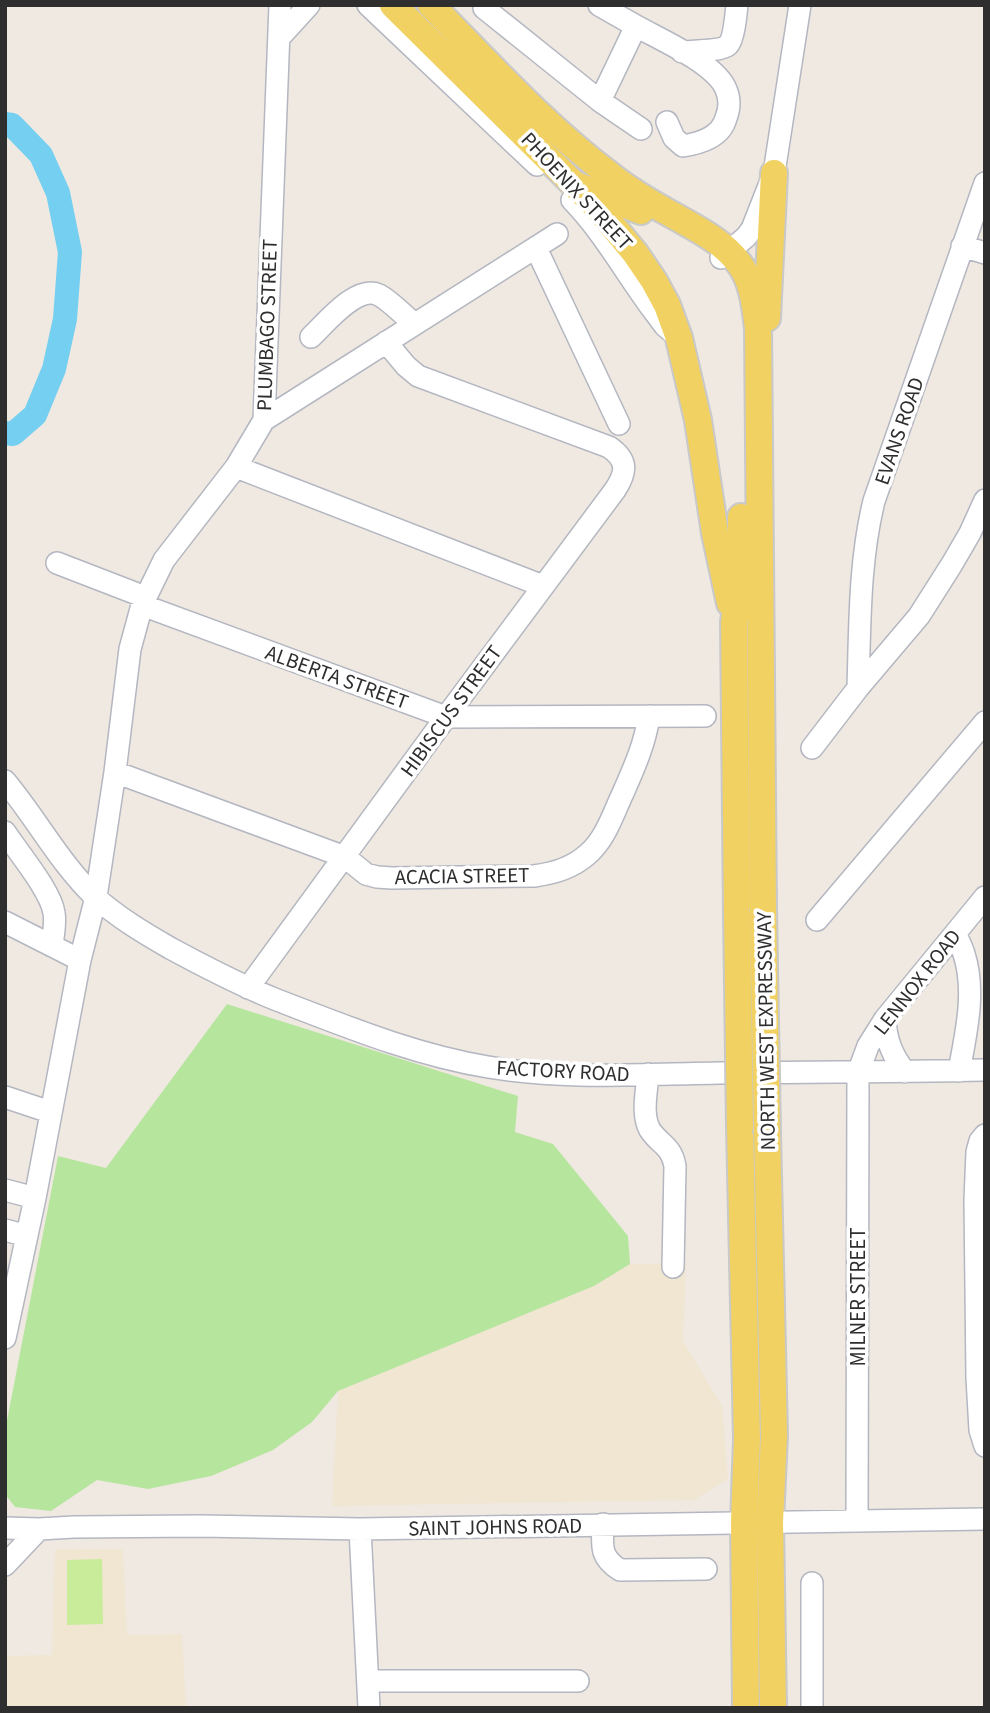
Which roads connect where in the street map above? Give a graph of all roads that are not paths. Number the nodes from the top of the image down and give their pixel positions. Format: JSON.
{"nodes":[{"id":1,"x":280,"y":5,"type":"edge"},
{"id":2,"x":309,"y":5,"type":"edge"},
{"id":3,"x":368,"y":5,"type":"edge"},
{"id":4,"x":599,"y":5,"type":"edge"},
{"id":5,"x":737,"y":5,"type":"edge"},
{"id":6,"x":800,"y":5,"type":"edge"},
{"id":7,"x":484,"y":8,"type":"dead end"},
{"id":8,"x":416,"y":10,"type":"edge"},
{"id":9,"x":636,"y":26,"type":"junction"},
{"id":10,"x":279,"y":38,"type":"junction"},
{"id":11,"x":682,"y":52,"type":"junction"},
{"id":12,"x":600,"y":101,"type":"junction"},
{"id":13,"x":667,"y":122,"type":"dead end"},
{"id":14,"x":641,"y":129,"type":"dead end"},
{"id":15,"x":774,"y":173,"type":"junction"},
{"id":16,"x":985,"y":183,"type":"edge"},
{"id":17,"x":574,"y":184,"type":"junction"},
{"id":18,"x":557,"y":234,"type":"dead end"},
{"id":19,"x":962,"y":246,"type":"junction"},
{"id":20,"x":536,"y":248,"type":"junction"},
{"id":21,"x":985,"y":253,"type":"edge"},
{"id":22,"x":725,"y":255,"type":"junction"},
{"id":23,"x":414,"y":324,"type":"junction"},
{"id":24,"x":311,"y":337,"type":"dead end"},
{"id":25,"x":679,"y":338,"type":"junction"},
{"id":26,"x":386,"y":342,"type":"junction"},
{"id":27,"x":758,"y":354,"type":"joint"},
{"id":28,"x":264,"y":420,"type":"junction"},
{"id":29,"x":619,"y":424,"type":"dead end"},
{"id":30,"x":759,"y":459,"type":"junction"},
{"id":31,"x":236,"y":467,"type":"junction"},
{"id":32,"x":985,"y":500,"type":"edge"},
{"id":33,"x":57,"y":563,"type":"dead end"},
{"id":34,"x":543,"y":586,"type":"junction"},
{"id":35,"x":143,"y":601,"type":"junction"},
{"id":36,"x":734,"y":622,"type":"junction"},
{"id":37,"x":858,"y":688,"type":"junction"},
{"id":38,"x":649,"y":716,"type":"junction"},
{"id":39,"x":705,"y":716,"type":"dead end"},
{"id":40,"x":446,"y":717,"type":"junction"},
{"id":41,"x":985,"y":722,"type":"edge"},
{"id":42,"x":812,"y":748,"type":"dead end"},
{"id":43,"x":115,"y":772,"type":"junction"},
{"id":44,"x":5,"y":781,"type":"edge"},
{"id":45,"x":5,"y":832,"type":"edge"},
{"id":46,"x":345,"y":857,"type":"junction"},
{"id":47,"x":96,"y":897,"type":"junction"},
{"id":48,"x":985,"y":897,"type":"edge"},
{"id":49,"x":817,"y":920,"type":"dead end"},
{"id":50,"x":5,"y":922,"type":"edge"},
{"id":51,"x":956,"y":934,"type":"junction"},
{"id":52,"x":51,"y":946,"type":"junction"},
{"id":53,"x":80,"y":960,"type":"junction"},
{"id":54,"x":976,"y":971,"type":"edge"},
{"id":55,"x":248,"y":988,"type":"junction"},
{"id":56,"x":885,"y":1018,"type":"junction"},
{"id":57,"x":976,"y":1020,"type":"edge"},
{"id":58,"x":985,"y":1070,"type":"edge"},
{"id":59,"x":959,"y":1071,"type":"junction"},
{"id":60,"x":905,"y":1072,"type":"junction"},
{"id":61,"x":858,"y":1073,"type":"junction"},
{"id":62,"x":648,"y":1074,"type":"junction"},
{"id":63,"x":5,"y":1097,"type":"edge"},
{"id":64,"x":50,"y":1112,"type":"junction"},
{"id":65,"x":985,"y":1136,"type":"edge"},
{"id":66,"x":5,"y":1190,"type":"edge"},
{"id":67,"x":34,"y":1198,"type":"junction"},
{"id":68,"x":5,"y":1230,"type":"edge"},
{"id":69,"x":27,"y":1236,"type":"junction"},
{"id":70,"x":673,"y":1267,"type":"dead end"},
{"id":71,"x":5,"y":1338,"type":"edge"},
{"id":72,"x":985,"y":1446,"type":"edge"},
{"id":73,"x":985,"y":1519,"type":"edge"},
{"id":74,"x":857,"y":1521,"type":"junction"},
{"id":75,"x":757,"y":1522,"type":"junction"},
{"id":76,"x":603,"y":1524,"type":"junction"},
{"id":77,"x":5,"y":1528,"type":"edge"},
{"id":78,"x":39,"y":1529,"type":"junction"},
{"id":79,"x":360,"y":1529,"type":"junction"},
{"id":80,"x":5,"y":1565,"type":"edge"},
{"id":81,"x":706,"y":1569,"type":"dead end"},
{"id":82,"x":812,"y":1583,"type":"dead end"},
{"id":83,"x":368,"y":1681,"type":"junction"},
{"id":84,"x":578,"y":1681,"type":"dead end"},
{"id":85,"x":369,"y":1708,"type":"edge"},
{"id":86,"x":746,"y":1708,"type":"edge"},
{"id":87,"x":773,"y":1708,"type":"edge"},
{"id":88,"x":812,"y":1708,"type":"edge"}],
"edges":[{"from":1,"to":10,"type":"street","name":"PLUMBAGO STREET"},
{"from":2,"to":10,"type":"street"},
{"from":3,"to":25,"type":"street"},
{"from":4,"to":9,"type":"street"},
{"from":5,"to":11,"type":"street"},
{"from":6,"to":15,"type":"street"},
{"from":7,"to":12,"type":"street"},
{"from":8,"to":17,"type":"main road","name":"PHOENIX STREET"},
{"from":8,"to":22,"type":"main road","name":"PHOENIX STREET"},
{"from":9,"to":11,"type":"street"},
{"from":9,"to":12,"type":"street"},
{"from":10,"to":28,"type":"street","name":"PLUMBAGO STREET"},
{"from":11,"to":13,"type":"street"},
{"from":12,"to":14,"type":"street"},
{"from":15,"to":22,"type":"street"},
{"from":15,"to":30,"type":"main road"},
{"from":16,"to":19,"type":"street","name":"EVANS ROAD"},
{"from":17,"to":22,"type":"main road"},
{"from":17,"to":25,"type":"main road","name":"PHOENIX STREET"},
{"from":18,"to":20,"type":"street"},
{"from":19,"to":21,"type":"street"},
{"from":19,"to":37,"type":"street","name":"EVANS ROAD"},
{"from":20,"to":23,"type":"street"},
{"from":20,"to":29,"type":"street"},
{"from":22,"to":27,"type":"main road","name":"PHOENIX STREET"},
{"from":22,"to":36,"type":"main road"},
{"from":23,"to":24,"type":"street"},
{"from":23,"to":26,"type":"street"},
{"from":25,"to":36,"type":"main road","name":"PHOENIX STREET"},
{"from":26,"to":28,"type":"street"},
{"from":26,"to":34,"type":"street","name":"HIBISCUS STREET"},
{"from":27,"to":30,"type":"main road","name":"NORTH WEST EXPRESSWAY"},
{"from":28,"to":31,"type":"street","name":"PLUMBAGO STREET"},
{"from":30,"to":75,"type":"main road","name":"NORTH WEST EXPRESSWAY","bridge":true},
{"from":31,"to":34,"type":"street"},
{"from":31,"to":35,"type":"street","name":"PLUMBAGO STREET"},
{"from":32,"to":37,"type":"street"},
{"from":33,"to":35,"type":"street","name":"ALBERTA STREET"},
{"from":34,"to":40,"type":"street","name":"HIBISCUS STREET"},
{"from":35,"to":40,"type":"street","name":"ALBERTA STREET"},
{"from":35,"to":43,"type":"street","name":"PLUMBAGO STREET"},
{"from":36,"to":75,"type":"main road","name":"NORTH WEST EXPRESSWAY","bridge":true},
{"from":37,"to":42,"type":"street"},
{"from":38,"to":39,"type":"street","name":"ALBERTA STREET"},
{"from":38,"to":40,"type":"street","name":"ALBERTA STREET"},
{"from":38,"to":46,"type":"street","name":"ACACIA STREET"},
{"from":40,"to":46,"type":"street","name":"HIBISCUS STREET"},
{"from":41,"to":49,"type":"street"},
{"from":43,"to":46,"type":"street","name":"ACACIA STREET"},
{"from":43,"to":47,"type":"street","name":"PLUMBAGO STREET"},
{"from":44,"to":47,"type":"street","name":"FACTORY ROAD"},
{"from":45,"to":52,"type":"street"},
{"from":46,"to":55,"type":"street","name":"HIBISCUS STREET"},
{"from":47,"to":53,"type":"street","name":"PLUMBAGO STREET"},
{"from":47,"to":55,"type":"street","name":"FACTORY ROAD"},
{"from":48,"to":51,"type":"street","name":"LENNOX ROAD"},
{"from":50,"to":52,"type":"street"},
{"from":51,"to":54,"type":"street"},
{"from":51,"to":56,"type":"street","name":"LENNOX ROAD"},
{"from":52,"to":53,"type":"street"},
{"from":53,"to":64,"type":"street","name":"PLUMBAGO STREET"},
{"from":54,"to":57,"type":"street"},
{"from":55,"to":62,"type":"street","name":"FACTORY ROAD"},
{"from":56,"to":60,"type":"street"},
{"from":56,"to":61,"type":"street","name":"LENNOX ROAD"},
{"from":57,"to":59,"type":"street"},
{"from":58,"to":59,"type":"street","name":"FACTORY ROAD"},
{"from":59,"to":60,"type":"street","name":"FACTORY ROAD"},
{"from":60,"to":61,"type":"street","name":"FACTORY ROAD"},
{"from":61,"to":62,"type":"street","name":"FACTORY ROAD"},
{"from":61,"to":74,"type":"street","name":"MILNER STREET"},
{"from":62,"to":70,"type":"street"},
{"from":63,"to":64,"type":"street"},
{"from":64,"to":67,"type":"street","name":"PLUMBAGO STREET"},
{"from":65,"to":72,"type":"street"},
{"from":66,"to":67,"type":"street"},
{"from":67,"to":69,"type":"street","name":"PLUMBAGO STREET"},
{"from":68,"to":69,"type":"street"},
{"from":69,"to":71,"type":"street","name":"PLUMBAGO STREET"},
{"from":73,"to":74,"type":"street","name":"SAINT JOHNS ROAD"},
{"from":74,"to":75,"type":"street","name":"SAINT JOHNS ROAD"},
{"from":75,"to":76,"type":"street","name":"SAINT JOHNS ROAD"},
{"from":75,"to":86,"type":"main road","name":"NORTH WEST EXPRESSWAY"},
{"from":75,"to":87,"type":"main road","name":"NORTH WEST EXPRESSWAY"},
{"from":76,"to":79,"type":"street","name":"SAINT JOHNS ROAD"},
{"from":76,"to":81,"type":"street"},
{"from":77,"to":78,"type":"street","name":"SAINT JOHNS ROAD"},
{"from":78,"to":79,"type":"street","name":"SAINT JOHNS ROAD"},
{"from":78,"to":80,"type":"street"},
{"from":79,"to":83,"type":"street"},
{"from":82,"to":88,"type":"street"},
{"from":83,"to":84,"type":"street"},
{"from":83,"to":85,"type":"street"}]}
